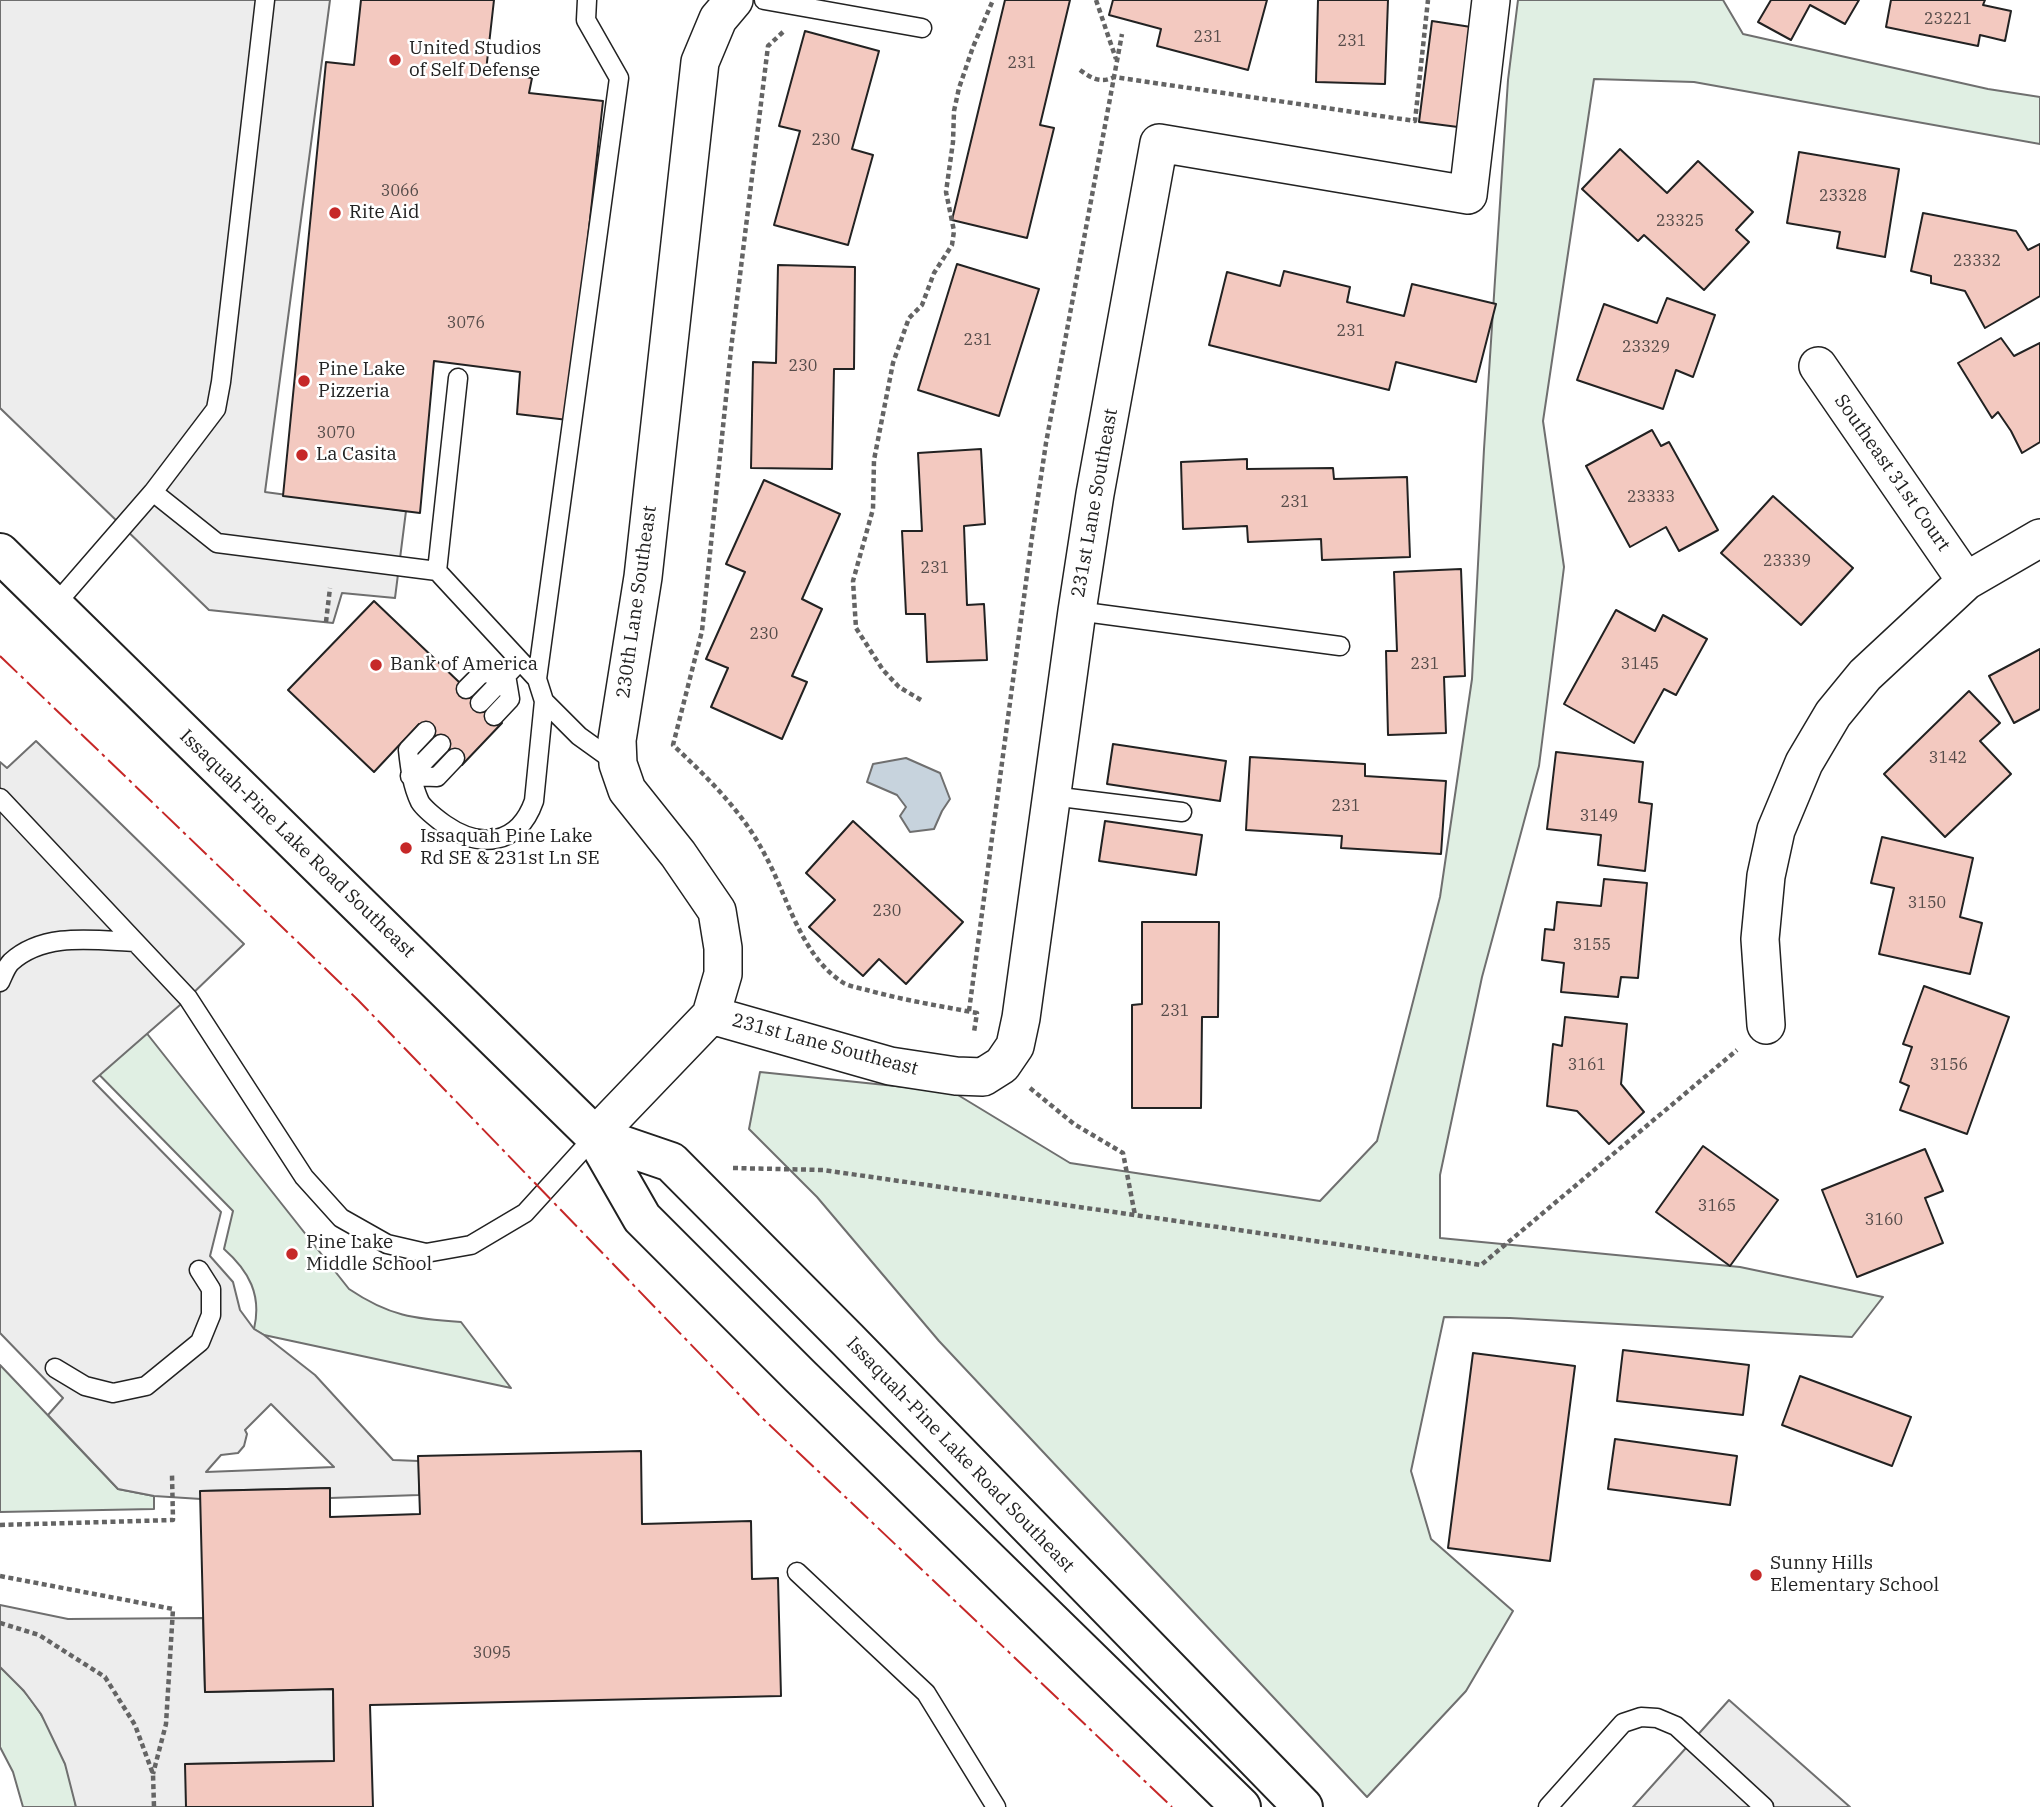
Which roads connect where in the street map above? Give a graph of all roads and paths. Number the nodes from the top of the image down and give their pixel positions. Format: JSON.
{"nodes":[{"id":1,"x":265,"y":0,"type":"edge"},
{"id":2,"x":587,"y":0,"type":"edge"},
{"id":3,"x":734,"y":0,"type":"edge"},
{"id":4,"x":764,"y":0,"type":"edge"},
{"id":5,"x":993,"y":0,"type":"edge"},
{"id":6,"x":1096,"y":0,"type":"edge"},
{"id":7,"x":1428,"y":0,"type":"edge"},
{"id":8,"x":1491,"y":0,"type":"edge"},
{"id":9,"x":808,"y":8,"type":"junction"},
{"id":10,"x":922,"y":28,"type":"dead end"},
{"id":11,"x":1122,"y":34,"type":"dead end"},
{"id":12,"x":1117,"y":62,"type":"junction"},
{"id":13,"x":1080,"y":70,"type":"dead end"},
{"id":14,"x":1114,"y":77,"type":"junction"},
{"id":15,"x":1818,"y":366,"type":"dead end"},
{"id":16,"x":458,"y":378,"type":"dead end"},
{"id":17,"x":153,"y":492,"type":"junction"},
{"id":18,"x":2040,"y":538,"type":"edge"},
{"id":19,"x":0,"y":553,"type":"edge"},
{"id":20,"x":437,"y":570,"type":"junction"},
{"id":21,"x":1966,"y":580,"type":"junction"},
{"id":22,"x":330,"y":587,"type":"dead end"},
{"id":23,"x":54,"y":606,"type":"junction"},
{"id":24,"x":1077,"y":611,"type":"junction"},
{"id":25,"x":326,"y":622,"type":"dead end"},
{"id":26,"x":1340,"y":646,"type":"dead end"},
{"id":27,"x":520,"y":661,"type":"junction"},
{"id":28,"x":506,"y":675,"type":"junction"},
{"id":29,"x":537,"y":679,"type":"junction"},
{"id":30,"x":466,"y":689,"type":"dead end"},
{"id":31,"x":921,"y":700,"type":"dead end"},
{"id":32,"x":544,"y":701,"type":"junction"},
{"id":33,"x":480,"y":703,"type":"dead end"},
{"id":34,"x":494,"y":716,"type":"dead end"},
{"id":35,"x":426,"y":731,"type":"dead end"},
{"id":36,"x":440,"y":744,"type":"dead end"},
{"id":37,"x":454,"y":758,"type":"dead end"},
{"id":38,"x":618,"y":764,"type":"junction"},
{"id":39,"x":410,"y":775,"type":"junction"},
{"id":40,"x":1052,"y":796,"type":"junction"},
{"id":41,"x":0,"y":798,"type":"edge"},
{"id":42,"x":1182,"y":812,"type":"dead end"},
{"id":43,"x":134,"y":942,"type":"junction"},
{"id":44,"x":0,"y":982,"type":"edge"},
{"id":45,"x":969,"y":1011,"type":"junction"},
{"id":46,"x":711,"y":1015,"type":"junction"},
{"id":47,"x":1766,"y":1025,"type":"joint"},
{"id":48,"x":974,"y":1032,"type":"dead end"},
{"id":49,"x":1002,"y":1065,"type":"junction"},
{"id":50,"x":595,"y":1136,"type":"junction"},
{"id":51,"x":728,"y":1167,"type":"dead end"},
{"id":52,"x":1135,"y":1215,"type":"junction"},
{"id":53,"x":199,"y":1270,"type":"dead end"},
{"id":54,"x":55,"y":1368,"type":"dead end"},
{"id":55,"x":172,"y":1475,"type":"dead end"},
{"id":56,"x":0,"y":1524,"type":"edge"},
{"id":57,"x":797,"y":1572,"type":"dead end"},
{"id":58,"x":0,"y":1576,"type":"edge"},
{"id":59,"x":0,"y":1623,"type":"edge"},
{"id":60,"x":153,"y":1774,"type":"junction"},
{"id":61,"x":154,"y":1807,"type":"edge"},
{"id":62,"x":996,"y":1807,"type":"edge"},
{"id":63,"x":1241,"y":1807,"type":"edge"},
{"id":64,"x":1303,"y":1807,"type":"edge"},
{"id":65,"x":1548,"y":1807,"type":"edge"},
{"id":66,"x":1764,"y":1807,"type":"edge"}],
"edges":[{"from":1,"to":17,"type":"lane"},
{"from":2,"to":29,"type":"lane"},
{"from":3,"to":38,"type":"street","name":"230th Lane Southeast"},
{"from":4,"to":9,"type":"lane"},
{"from":5,"to":31,"type":"path"},
{"from":6,"to":12,"type":"path"},
{"from":7,"to":14,"type":"path"},
{"from":8,"to":24,"type":"street","name":"231st Lane Southeast"},
{"from":9,"to":10,"type":"lane"},
{"from":9,"to":45,"type":"path"},
{"from":11,"to":12,"type":"path"},
{"from":12,"to":14,"type":"path"},
{"from":13,"to":14,"type":"path"},
{"from":14,"to":45,"type":"path"},
{"from":15,"to":21,"type":"street","name":"Southeast 31st Court"},
{"from":16,"to":20,"type":"lane"},
{"from":17,"to":20,"type":"lane"},
{"from":17,"to":23,"type":"lane"},
{"from":18,"to":21,"type":"street"},
{"from":19,"to":23,"type":"main road","name":"Issaquah-Pine Lake Road Southeast"},
{"from":20,"to":27,"type":"lane"},
{"from":21,"to":47,"type":"street"},
{"from":22,"to":25,"type":"path"},
{"from":23,"to":50,"type":"main road","name":"Issaquah-Pine Lake Road Southeast"},
{"from":24,"to":26,"type":"lane"},
{"from":24,"to":40,"type":"street","name":"231st Lane Southeast"},
{"from":27,"to":28,"type":"lane"},
{"from":27,"to":29,"type":"lane"},
{"from":28,"to":30,"type":"lane"},
{"from":28,"to":33,"type":"lane"},
{"from":28,"to":34,"type":"lane"},
{"from":29,"to":32,"type":"lane"},
{"from":32,"to":38,"type":"lane"},
{"from":32,"to":39,"type":"lane"},
{"from":35,"to":39,"type":"lane"},
{"from":36,"to":39,"type":"lane"},
{"from":37,"to":39,"type":"lane"},
{"from":38,"to":46,"type":"street","name":"230th Lane Southeast"},
{"from":40,"to":42,"type":"lane"},
{"from":40,"to":49,"type":"street","name":"231st Lane Southeast"},
{"from":41,"to":43,"type":"lane"},
{"from":43,"to":44,"type":"lane"},
{"from":43,"to":50,"type":"lane"},
{"from":45,"to":48,"type":"path"},
{"from":46,"to":49,"type":"street","name":"231st Lane Southeast"},
{"from":46,"to":50,"type":"street","name":"230th Lane Southeast"},
{"from":47,"to":52,"type":"path"},
{"from":49,"to":52,"type":"path"},
{"from":50,"to":63,"type":"main road","name":"Issaquah-Pine Lake Road Southeast"},
{"from":50,"to":64,"type":"main road","name":"Issaquah-Pine Lake Road Southeast"},
{"from":51,"to":52,"type":"path"},
{"from":53,"to":54,"type":"lane"},
{"from":55,"to":56,"type":"path"},
{"from":57,"to":62,"type":"lane"},
{"from":58,"to":60,"type":"path"},
{"from":59,"to":60,"type":"path"},
{"from":60,"to":61,"type":"path"},
{"from":65,"to":66,"type":"lane"}]}
